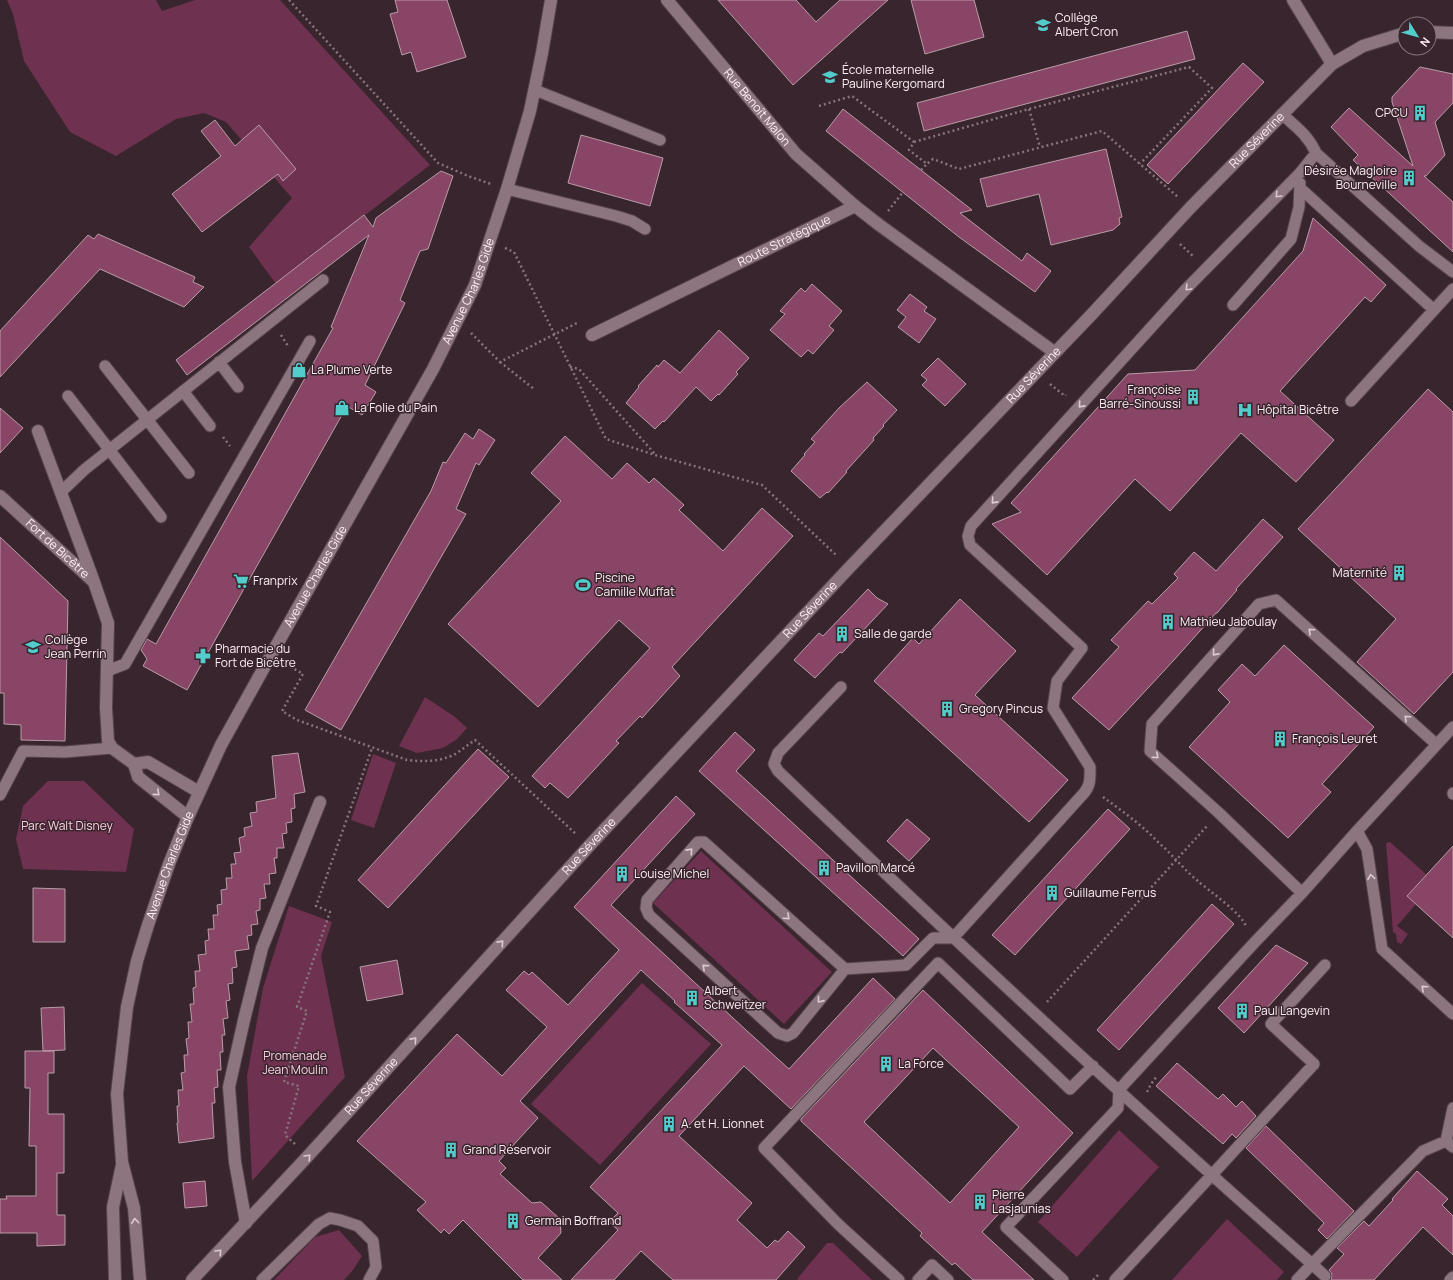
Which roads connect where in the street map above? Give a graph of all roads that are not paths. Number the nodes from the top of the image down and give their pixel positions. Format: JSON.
{"nodes":[{"id":1,"x":550,"y":0,"type":"edge"},
{"id":2,"x":667,"y":0,"type":"edge"},
{"id":3,"x":1293,"y":0,"type":"edge"},
{"id":4,"x":1437,"y":32,"type":"edge"},
{"id":5,"x":1453,"y":33,"type":"edge"},
{"id":6,"x":1397,"y":35,"type":"edge"},
{"id":7,"x":1332,"y":64,"type":"junction"},
{"id":8,"x":535,"y":90,"type":"junction"},
{"id":9,"x":1282,"y":114,"type":"junction"},
{"id":10,"x":660,"y":140,"type":"dead end"},
{"id":11,"x":1316,"y":153,"type":"junction"},
{"id":12,"x":1300,"y":173,"type":"junction"},
{"id":13,"x":1300,"y":188,"type":"junction"},
{"id":14,"x":507,"y":189,"type":"junction"},
{"id":15,"x":855,"y":206,"type":"junction"},
{"id":16,"x":645,"y":229,"type":"dead end"},
{"id":17,"x":1453,"y":272,"type":"edge"},
{"id":18,"x":323,"y":280,"type":"dead end"},
{"id":19,"x":1453,"y":289,"type":"edge"},
{"id":20,"x":1233,"y":305,"type":"dead end"},
{"id":21,"x":1434,"y":310,"type":"junction"},
{"id":22,"x":592,"y":335,"type":"road end"},
{"id":23,"x":310,"y":341,"type":"dead end"},
{"id":24,"x":1054,"y":352,"type":"junction"},
{"id":25,"x":219,"y":362,"type":"junction"},
{"id":26,"x":105,"y":366,"type":"dead end"},
{"id":27,"x":238,"y":387,"type":"dead end"},
{"id":28,"x":184,"y":391,"type":"junction"},
{"id":29,"x":68,"y":396,"type":"dead end"},
{"id":30,"x":1351,"y":402,"type":"dead end"},
{"id":31,"x":147,"y":420,"type":"junction"},
{"id":32,"x":210,"y":426,"type":"road end"},
{"id":33,"x":38,"y":431,"type":"dead end"},
{"id":34,"x":109,"y":450,"type":"junction"},
{"id":35,"x":189,"y":473,"type":"dead end"},
{"id":36,"x":61,"y":492,"type":"junction"},
{"id":37,"x":0,"y":496,"type":"edge"},
{"id":38,"x":161,"y":517,"type":"dead end"},
{"id":39,"x":94,"y":582,"type":"junction"},
{"id":40,"x":107,"y":671,"type":"junction"},
{"id":41,"x":841,"y":686,"type":"dead end"},
{"id":42,"x":1453,"y":727,"type":"edge"},
{"id":43,"x":1436,"y":744,"type":"junction"},
{"id":44,"x":112,"y":748,"type":"junction"},
{"id":45,"x":134,"y":764,"type":"junction"},
{"id":46,"x":199,"y":792,"type":"junction"},
{"id":47,"x":0,"y":795,"type":"edge"},
{"id":48,"x":320,"y":802,"type":"dead end"},
{"id":49,"x":188,"y":817,"type":"junction"},
{"id":50,"x":1357,"y":831,"type":"junction"},
{"id":51,"x":1302,"y":893,"type":"junction"},
{"id":52,"x":953,"y":938,"type":"junction"},
{"id":53,"x":1325,"y":965,"type":"dead end"},
{"id":54,"x":845,"y":969,"type":"junction"},
{"id":55,"x":1453,"y":1014,"type":"edge"},
{"id":56,"x":1093,"y":1066,"type":"junction"},
{"id":57,"x":1119,"y":1090,"type":"junction"},
{"id":58,"x":1453,"y":1108,"type":"edge"},
{"id":59,"x":1450,"y":1144,"type":"edge"},
{"id":60,"x":122,"y":1162,"type":"junction"},
{"id":61,"x":1211,"y":1174,"type":"junction"},
{"id":62,"x":246,"y":1223,"type":"junction"},
{"id":63,"x":1312,"y":1264,"type":"junction"},
{"id":64,"x":1324,"y":1276,"type":"dead end"},
{"id":65,"x":1453,"y":1277,"type":"edge"},
{"id":66,"x":115,"y":1280,"type":"edge"},
{"id":67,"x":140,"y":1280,"type":"edge"},
{"id":68,"x":192,"y":1280,"type":"edge"},
{"id":69,"x":262,"y":1280,"type":"edge"},
{"id":70,"x":368,"y":1280,"type":"edge"},
{"id":71,"x":899,"y":1280,"type":"edge"},
{"id":72,"x":918,"y":1280,"type":"edge"},
{"id":73,"x":948,"y":1280,"type":"edge"},
{"id":74,"x":1063,"y":1280,"type":"edge"},
{"id":75,"x":1115,"y":1280,"type":"edge"},
{"id":76,"x":1297,"y":1280,"type":"edge"},
{"id":77,"x":1450,"y":1280,"type":"edge"}],
"edges":[{"from":1,"to":8,"type":"street","name":"Avenue Charles Gide"},
{"from":2,"to":15,"type":"street","name":"Rue Benoît Malon"},
{"from":3,"to":7,"type":"street"},
{"from":4,"to":5,"type":"street"},
{"from":6,"to":7,"type":"street","name":"Rue Séverine"},
{"from":7,"to":9,"type":"street","name":"Rue Séverine"},
{"from":8,"to":10,"type":"lane"},
{"from":8,"to":14,"type":"street","name":"Avenue Charles Gide"},
{"from":9,"to":11,"type":"lane"},
{"from":9,"to":24,"type":"street","name":"Rue Séverine"},
{"from":11,"to":12,"type":"lane"},
{"from":11,"to":17,"type":"lane"},
{"from":12,"to":13,"type":"lane"},
{"from":12,"to":52,"type":"lane","one_way":true},
{"from":13,"to":20,"type":"lane"},
{"from":13,"to":21,"type":"lane"},
{"from":14,"to":16,"type":"lane"},
{"from":14,"to":46,"type":"street","name":"Avenue Charles Gide"},
{"from":15,"to":22,"type":"street","name":"Route Stratégique"},
{"from":15,"to":24,"type":"street"},
{"from":18,"to":25,"type":"lane"},
{"from":19,"to":21,"type":"lane"},
{"from":21,"to":30,"type":"lane"},
{"from":23,"to":40,"type":"lane"},
{"from":62,"to":24,"type":"street","name":"Rue Séverine","one_way":true},
{"from":25,"to":27,"type":"lane"},
{"from":25,"to":28,"type":"lane"},
{"from":26,"to":31,"type":"lane"},
{"from":28,"to":31,"type":"lane"},
{"from":28,"to":32,"type":"lane"},
{"from":29,"to":34,"type":"lane"},
{"from":31,"to":34,"type":"lane"},
{"from":31,"to":35,"type":"lane"},
{"from":33,"to":36,"type":"street"},
{"from":34,"to":36,"type":"lane"},
{"from":34,"to":38,"type":"lane"},
{"from":36,"to":39,"type":"street"},
{"from":37,"to":39,"type":"street","name":"Fort de Bicêtre"},
{"from":39,"to":40,"type":"street","name":"Fort de Bicêtre"},
{"from":40,"to":44,"type":"street","name":"Fort de Bicêtre"},
{"from":41,"to":52,"type":"lane"},
{"from":42,"to":43,"type":"lane"},
{"from":43,"to":50,"type":"lane"},
{"from":43,"to":51,"type":"lane","one_way":true},
{"from":44,"to":45,"type":"street"},
{"from":44,"to":47,"type":"lane"},
{"from":45,"to":46,"type":"street"},
{"from":45,"to":49,"type":"street","one_way":true},
{"from":46,"to":49,"type":"street","name":"Avenue Charles Gide"},
{"from":48,"to":62,"type":"street"},
{"from":49,"to":60,"type":"street","name":"Avenue Charles Gide"},
{"from":50,"to":51,"type":"lane"},
{"from":55,"to":50,"type":"lane","one_way":true},
{"from":51,"to":57,"type":"lane"},
{"from":52,"to":54,"type":"lane"},
{"from":52,"to":56,"type":"lane"},
{"from":53,"to":61,"type":"lane"},
{"from":54,"to":54,"type":"lane","one_way":true},
{"from":56,"to":57,"type":"lane"},
{"from":56,"to":71,"type":"lane"},
{"from":57,"to":61,"type":"lane"},
{"from":57,"to":74,"type":"lane"},
{"from":58,"to":59,"type":"lane"},
{"from":59,"to":63,"type":"lane"},
{"from":60,"to":66,"type":"street","name":"Avenue Charles Gide"},
{"from":67,"to":60,"type":"street","name":"Avenue Charles Gide","one_way":true},
{"from":61,"to":63,"type":"lane"},
{"from":61,"to":75,"type":"lane"},
{"from":68,"to":62,"type":"street","name":"Rue Séverine","one_way":true},
{"from":63,"to":64,"type":"lane"},
{"from":63,"to":76,"type":"lane"},
{"from":65,"to":77,"type":"lane"},
{"from":69,"to":70,"type":"lane"},
{"from":72,"to":73,"type":"lane"}]}
